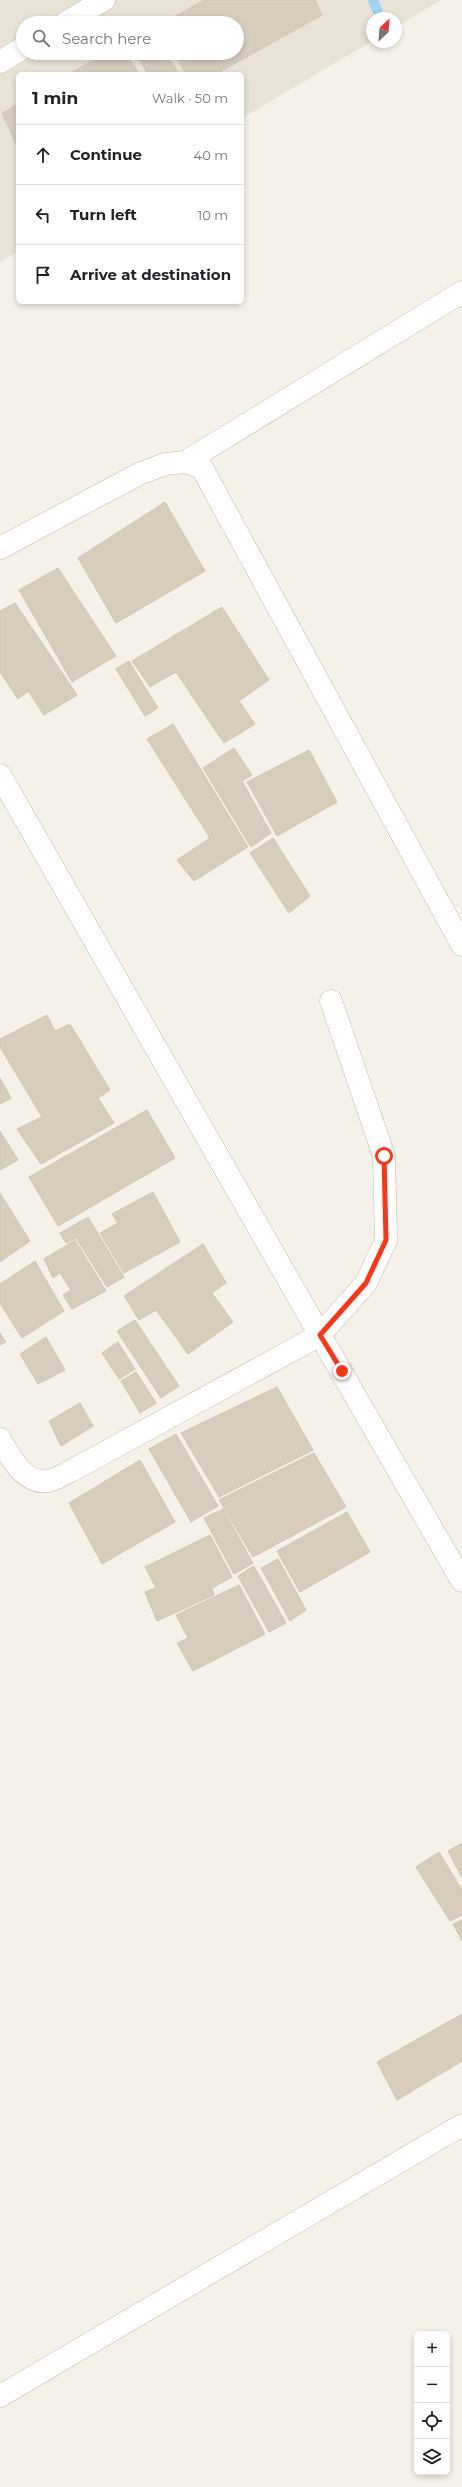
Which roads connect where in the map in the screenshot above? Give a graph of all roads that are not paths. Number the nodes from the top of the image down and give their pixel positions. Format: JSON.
{"nodes":[{"id":1,"x":104,"y":0,"type":"edge"},
{"id":2,"x":77,"y":16,"type":"edge"},
{"id":3,"x":16,"y":52,"type":"edge"},
{"id":4,"x":0,"y":62,"type":"edge"},
{"id":5,"x":462,"y":292,"type":"edge"},
{"id":6,"x":185,"y":462,"type":"junction"},
{"id":7,"x":0,"y":548,"type":"edge"},
{"id":8,"x":0,"y":775,"type":"edge"},
{"id":9,"x":462,"y":945,"type":"edge"},
{"id":10,"x":331,"y":1000,"type":"dead end"},
{"id":11,"x":320,"y":1335,"type":"junction"},
{"id":12,"x":0,"y":1439,"type":"edge"},
{"id":13,"x":462,"y":1581,"type":"edge"},
{"id":14,"x":462,"y":2125,"type":"edge"},
{"id":15,"x":0,"y":2396,"type":"edge"}],
"edges":[{"from":1,"to":2,"type":"street"},
{"from":3,"to":4,"type":"street"},
{"from":5,"to":6,"type":"street"},
{"from":6,"to":7,"type":"street"},
{"from":6,"to":9,"type":"street"},
{"from":8,"to":11,"type":"street"},
{"from":10,"to":11,"type":"street"},
{"from":11,"to":12,"type":"street"},
{"from":11,"to":13,"type":"street"},
{"from":14,"to":15,"type":"street"}]}
